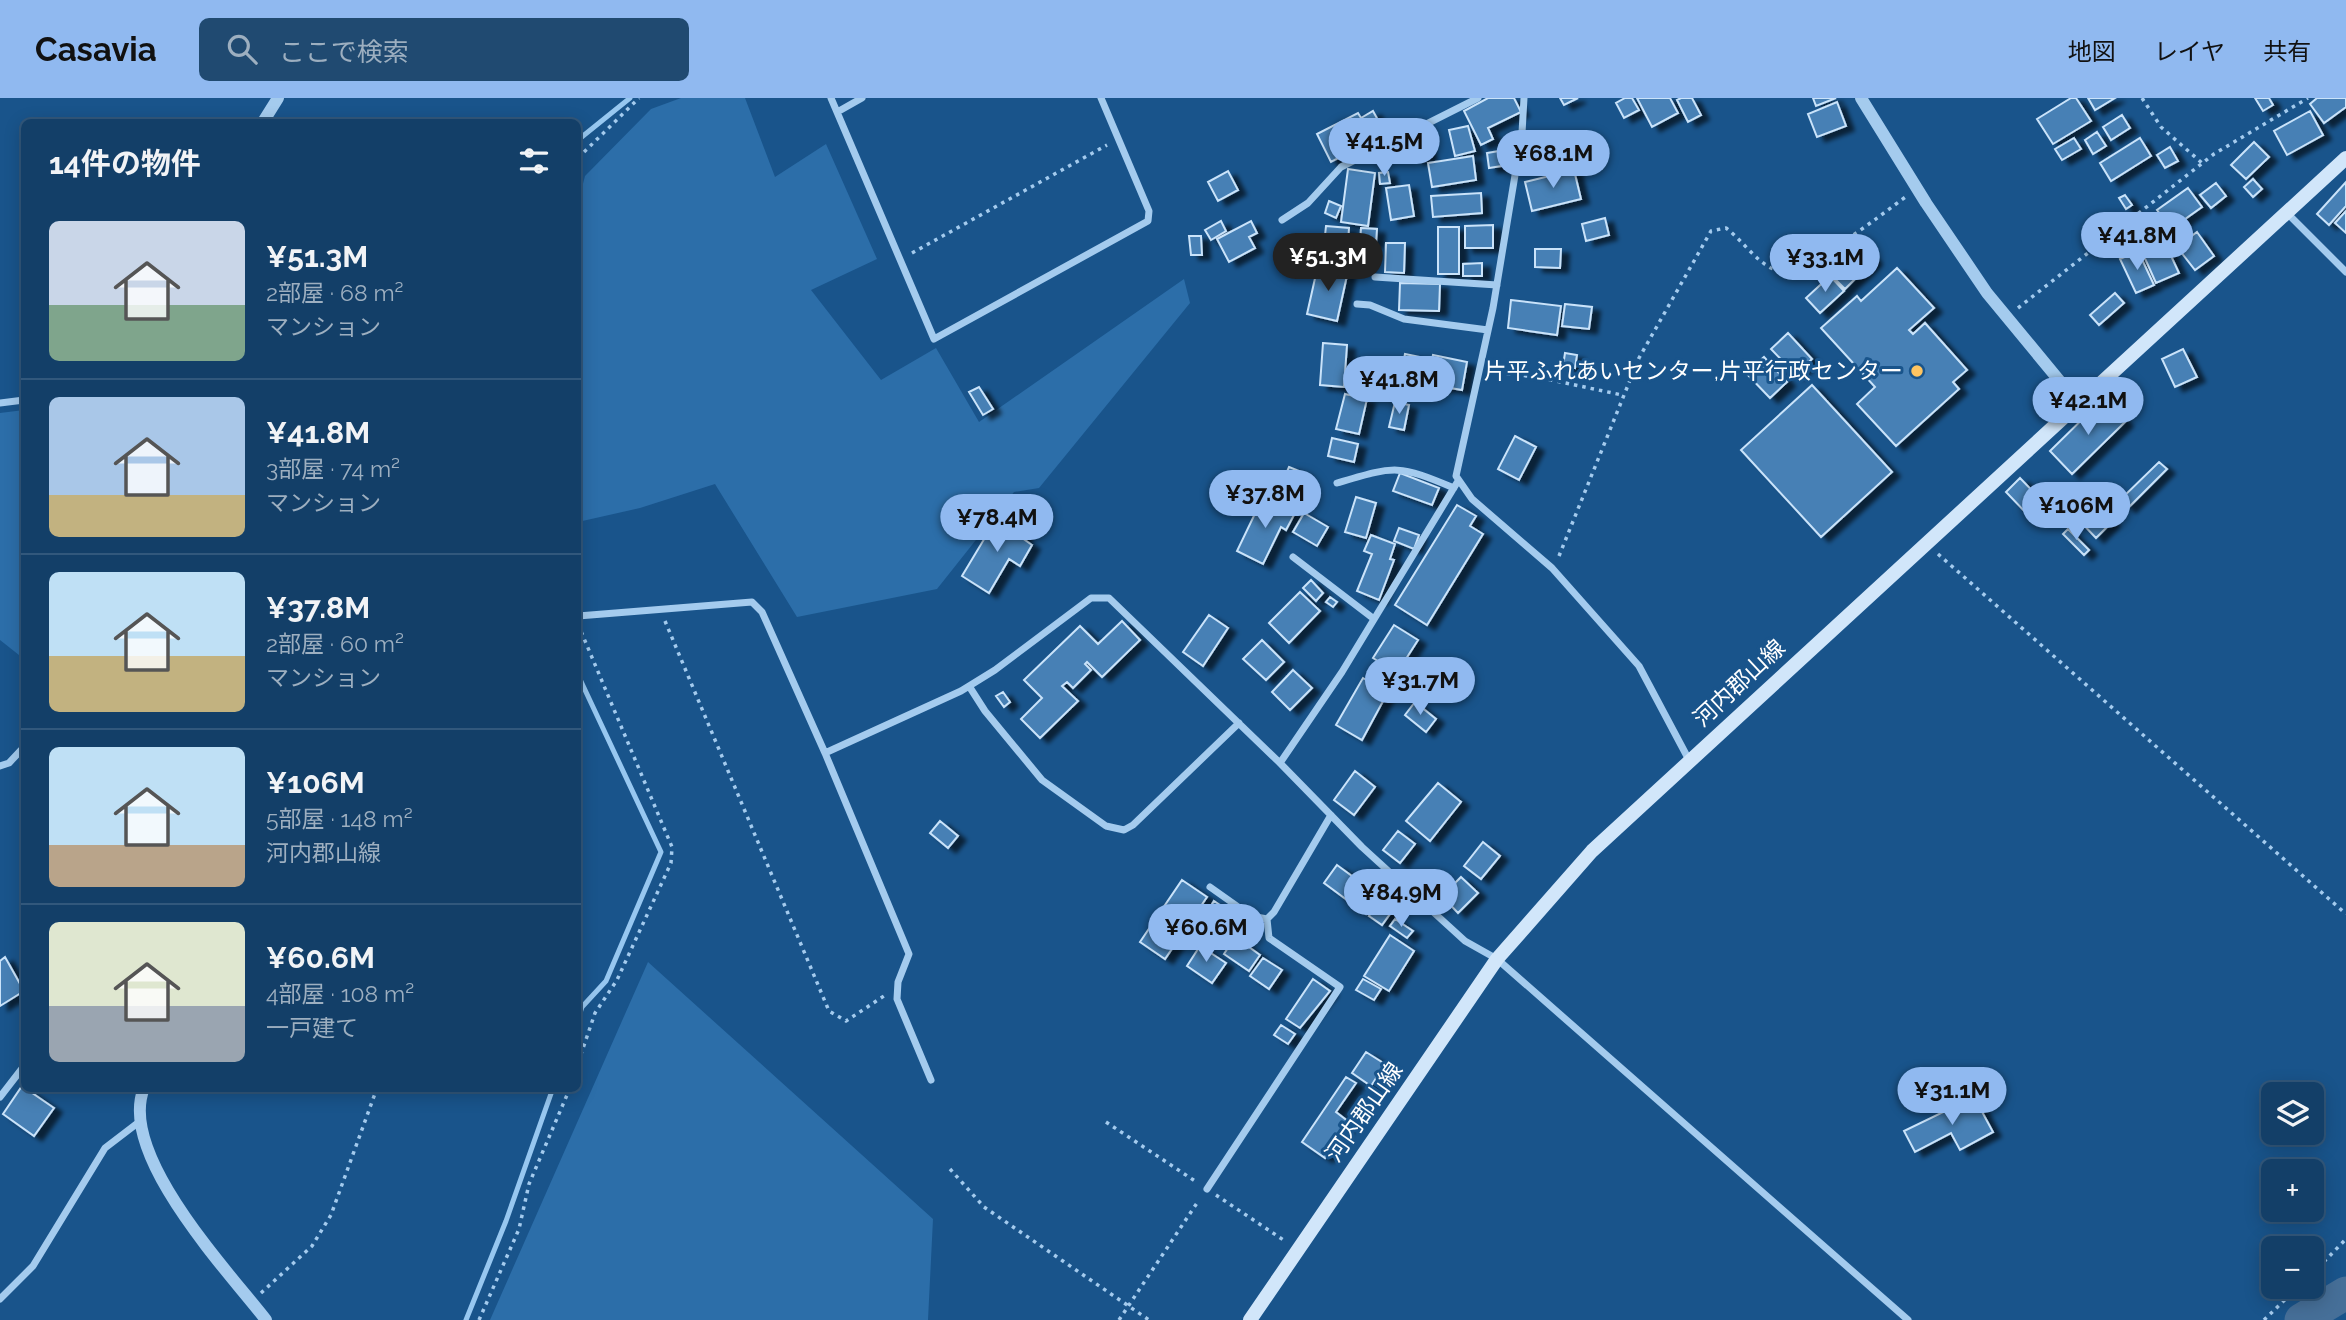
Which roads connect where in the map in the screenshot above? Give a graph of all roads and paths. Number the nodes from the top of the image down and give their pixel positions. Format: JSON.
{"nodes":[{"id":1,"x":278,"y":98,"type":"edge"},
{"id":2,"x":639,"y":98,"type":"edge"},
{"id":3,"x":831,"y":98,"type":"edge"},
{"id":4,"x":862,"y":98,"type":"edge"},
{"id":5,"x":1101,"y":98,"type":"edge"},
{"id":6,"x":1478,"y":98,"type":"edge"},
{"id":7,"x":1524,"y":98,"type":"edge"},
{"id":8,"x":1861,"y":98,"type":"edge"},
{"id":9,"x":2142,"y":98,"type":"edge"},
{"id":10,"x":2308,"y":98,"type":"edge"},
{"id":11,"x":839,"y":111,"type":"junction"},
{"id":12,"x":265,"y":119,"type":"edge"},
{"id":13,"x":1118,"y":139,"type":"junction"},
{"id":14,"x":581,"y":155,"type":"edge"},
{"id":15,"x":2346,"y":158,"type":"edge"},
{"id":16,"x":2202,"y":163,"type":"junction"},
{"id":17,"x":1917,"y":189,"type":"junction"},
{"id":18,"x":2286,"y":212,"type":"junction"},
{"id":19,"x":1282,"y":220,"type":"dead end"},
{"id":20,"x":901,"y":259,"type":"junction"},
{"id":21,"x":2346,"y":272,"type":"edge"},
{"id":22,"x":1375,"y":278,"type":"dead end"},
{"id":23,"x":1497,"y":285,"type":"junction"},
{"id":24,"x":1357,"y":304,"type":"dead end"},
{"id":25,"x":2007,"y":317,"type":"junction"},
{"id":26,"x":1488,"y":330,"type":"junction"},
{"id":27,"x":1478,"y":371,"type":"junction"},
{"id":28,"x":1622,"y":395,"type":"junction"},
{"id":29,"x":21,"y":400,"type":"edge"},
{"id":30,"x":2077,"y":402,"type":"junction"},
{"id":31,"x":0,"y":404,"type":"edge"},
{"id":32,"x":1337,"y":483,"type":"dead end"},
{"id":33,"x":1456,"y":484,"type":"junction"},
{"id":34,"x":1927,"y":540,"type":"junction"},
{"id":35,"x":1293,"y":557,"type":"dead end"},
{"id":36,"x":1552,"y":568,"type":"junction"},
{"id":37,"x":660,"y":609,"type":"junction"},
{"id":38,"x":581,"y":617,"type":"edge"},
{"id":39,"x":1374,"y":619,"type":"junction"},
{"id":40,"x":581,"y":631,"type":"edge"},
{"id":41,"x":969,"y":686,"type":"junction"},
{"id":42,"x":1239,"y":723,"type":"junction"},
{"id":43,"x":21,"y":750,"type":"edge"},
{"id":44,"x":825,"y":753,"type":"junction"},
{"id":45,"x":1689,"y":760,"type":"junction"},
{"id":46,"x":1280,"y":763,"type":"junction"},
{"id":47,"x":0,"y":766,"type":"edge"},
{"id":48,"x":1331,"y":815,"type":"junction"},
{"id":49,"x":1210,"y":887,"type":"dead end"},
{"id":50,"x":2346,"y":914,"type":"edge"},
{"id":51,"x":1266,"y":919,"type":"junction"},
{"id":52,"x":1497,"y":959,"type":"junction"},
{"id":53,"x":898,"y":982,"type":"junction"},
{"id":54,"x":581,"y":1054,"type":"edge"},
{"id":55,"x":21,"y":1070,"type":"edge"},
{"id":56,"x":931,"y":1080,"type":"dead end"},
{"id":57,"x":143,"y":1092,"type":"edge"},
{"id":58,"x":376,"y":1092,"type":"edge"},
{"id":59,"x":568,"y":1092,"type":"edge"},
{"id":60,"x":0,"y":1097,"type":"edge"},
{"id":61,"x":139,"y":1122,"type":"junction"},
{"id":62,"x":950,"y":1169,"type":"dead end"},
{"id":63,"x":1207,"y":1189,"type":"joint"},
{"id":64,"x":2346,"y":1239,"type":"edge"},
{"id":65,"x":2324,"y":1262,"type":"edge"},
{"id":66,"x":0,"y":1299,"type":"edge"},
{"id":67,"x":2286,"y":1299,"type":"edge"},
{"id":68,"x":252,"y":1301,"type":"junction"},
{"id":69,"x":1128,"y":1306,"type":"junction"},
{"id":70,"x":266,"y":1320,"type":"edge"},
{"id":71,"x":479,"y":1320,"type":"edge"},
{"id":72,"x":1119,"y":1320,"type":"edge"},
{"id":73,"x":1149,"y":1320,"type":"edge"},
{"id":74,"x":1250,"y":1320,"type":"edge"},
{"id":75,"x":1908,"y":1320,"type":"edge"},
{"id":76,"x":2264,"y":1320,"type":"edge"}],
"edges":[{"from":1,"to":12,"type":"street"},
{"from":2,"to":14,"type":"path"},
{"from":3,"to":11,"type":"street"},
{"from":4,"to":11,"type":"street"},
{"from":5,"to":13,"type":"street"},
{"from":6,"to":19,"type":"street"},
{"from":7,"to":23,"type":"street"},
{"from":8,"to":17,"type":"street"},
{"from":9,"to":16,"type":"path"},
{"from":10,"to":16,"type":"path"},
{"from":11,"to":20,"type":"street"},
{"from":13,"to":20,"type":"path"},
{"from":13,"to":20,"type":"street"},
{"from":15,"to":18,"type":"main road","name":"河内郡山線"},
{"from":16,"to":25,"type":"path"},
{"from":17,"to":25,"type":"street"},
{"from":17,"to":28,"type":"path"},
{"from":18,"to":21,"type":"street"},
{"from":18,"to":30,"type":"main road","name":"河内郡山線"},
{"from":22,"to":23,"type":"street"},
{"from":23,"to":26,"type":"street"},
{"from":24,"to":26,"type":"street"},
{"from":25,"to":30,"type":"street"},
{"from":26,"to":27,"type":"street"},
{"from":27,"to":28,"type":"path"},
{"from":27,"to":33,"type":"street"},
{"from":28,"to":36,"type":"path"},
{"from":29,"to":31,"type":"street"},
{"from":30,"to":34,"type":"main road","name":"河内郡山線"},
{"from":32,"to":33,"type":"street"},
{"from":33,"to":36,"type":"street"},
{"from":33,"to":39,"type":"street"},
{"from":34,"to":45,"type":"main road","name":"河内郡山線"},
{"from":34,"to":50,"type":"path"},
{"from":35,"to":39,"type":"street"},
{"from":36,"to":45,"type":"street"},
{"from":37,"to":38,"type":"street"},
{"from":37,"to":44,"type":"street"},
{"from":37,"to":53,"type":"path"},
{"from":39,"to":46,"type":"street"},
{"from":40,"to":54,"type":"path"},
{"from":41,"to":42,"type":"street"},
{"from":41,"to":42,"type":"street"},
{"from":41,"to":44,"type":"street"},
{"from":42,"to":46,"type":"street"},
{"from":43,"to":47,"type":"street"},
{"from":44,"to":53,"type":"street"},
{"from":45,"to":52,"type":"main road","name":"河内郡山線"},
{"from":46,"to":48,"type":"street"},
{"from":48,"to":51,"type":"street"},
{"from":48,"to":52,"type":"street"},
{"from":49,"to":51,"type":"street"},
{"from":51,"to":63,"type":"street"},
{"from":52,"to":74,"type":"main road","name":"河内郡山線"},
{"from":52,"to":75,"type":"street"},
{"from":53,"to":56,"type":"street"},
{"from":55,"to":60,"type":"street"},
{"from":57,"to":61,"type":"street"},
{"from":58,"to":68,"type":"path"},
{"from":59,"to":71,"type":"path"},
{"from":61,"to":66,"type":"street"},
{"from":61,"to":68,"type":"street"},
{"from":62,"to":69,"type":"path"},
{"from":63,"to":69,"type":"path"},
{"from":64,"to":65,"type":"path"},
{"from":67,"to":76,"type":"path"},
{"from":68,"to":70,"type":"street"},
{"from":69,"to":72,"type":"path"},
{"from":69,"to":73,"type":"path"}]}
